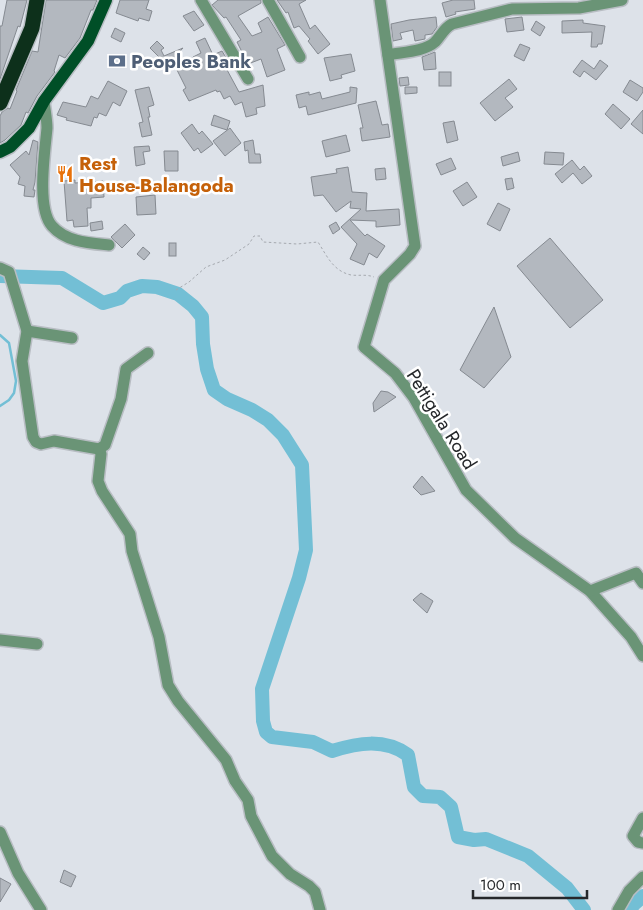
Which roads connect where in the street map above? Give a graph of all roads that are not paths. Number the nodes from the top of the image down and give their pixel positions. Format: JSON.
{"nodes":[{"id":1,"x":37,"y":0,"type":"edge"},
{"id":2,"x":106,"y":0,"type":"edge"},
{"id":3,"x":201,"y":0,"type":"edge"},
{"id":4,"x":268,"y":0,"type":"edge"},
{"id":5,"x":380,"y":0,"type":"edge"},
{"id":6,"x":622,"y":0,"type":"edge"},
{"id":7,"x":388,"y":55,"type":"junction"},
{"id":8,"x":300,"y":57,"type":"dead end"},
{"id":9,"x":248,"y":79,"type":"dead end"},
{"id":10,"x":4,"y":81,"type":"edge"},
{"id":11,"x":44,"y":101,"type":"junction"},
{"id":12,"x":0,"y":103,"type":"edge"},
{"id":13,"x":2,"y":151,"type":"edge"},
{"id":14,"x":109,"y":244,"type":"dead end"},
{"id":15,"x":0,"y":268,"type":"edge"},
{"id":16,"x":27,"y":331,"type":"junction"},
{"id":17,"x":72,"y":338,"type":"dead end"},
{"id":18,"x":148,"y":352,"type":"dead end"},
{"id":19,"x":99,"y":449,"type":"junction"},
{"id":20,"x":639,"y":570,"type":"edge"},
{"id":21,"x":643,"y":583,"type":"edge"},
{"id":22,"x":590,"y":591,"type":"junction"},
{"id":23,"x":0,"y":640,"type":"edge"},
{"id":24,"x":37,"y":644,"type":"dead end"},
{"id":25,"x":643,"y":656,"type":"edge"},
{"id":26,"x":643,"y":818,"type":"edge"},
{"id":27,"x":0,"y":832,"type":"edge"},
{"id":28,"x":643,"y":843,"type":"edge"},
{"id":29,"x":643,"y":877,"type":"edge"},
{"id":30,"x":41,"y":910,"type":"edge"},
{"id":31,"x":320,"y":910,"type":"edge"},
{"id":32,"x":618,"y":910,"type":"edge"}],
"edges":[{"from":1,"to":10,"type":"highway"},
{"from":2,"to":11,"type":"main road"},
{"from":3,"to":9,"type":"street"},
{"from":4,"to":8,"type":"street"},
{"from":5,"to":7,"type":"street","name":"Pettigala Road"},
{"from":6,"to":7,"type":"street"},
{"from":7,"to":22,"type":"street","name":"Pettigala Road"},
{"from":10,"to":12,"type":"highway"},
{"from":11,"to":13,"type":"main road"},
{"from":11,"to":14,"type":"street"},
{"from":15,"to":16,"type":"street"},
{"from":16,"to":17,"type":"street"},
{"from":16,"to":19,"type":"street"},
{"from":18,"to":19,"type":"street"},
{"from":19,"to":31,"type":"street"},
{"from":20,"to":21,"type":"street"},
{"from":20,"to":22,"type":"street"},
{"from":22,"to":25,"type":"street","name":"Pettigala Road"},
{"from":23,"to":24,"type":"street"},
{"from":26,"to":28,"type":"street"},
{"from":27,"to":30,"type":"street"},
{"from":29,"to":32,"type":"street"}]}
